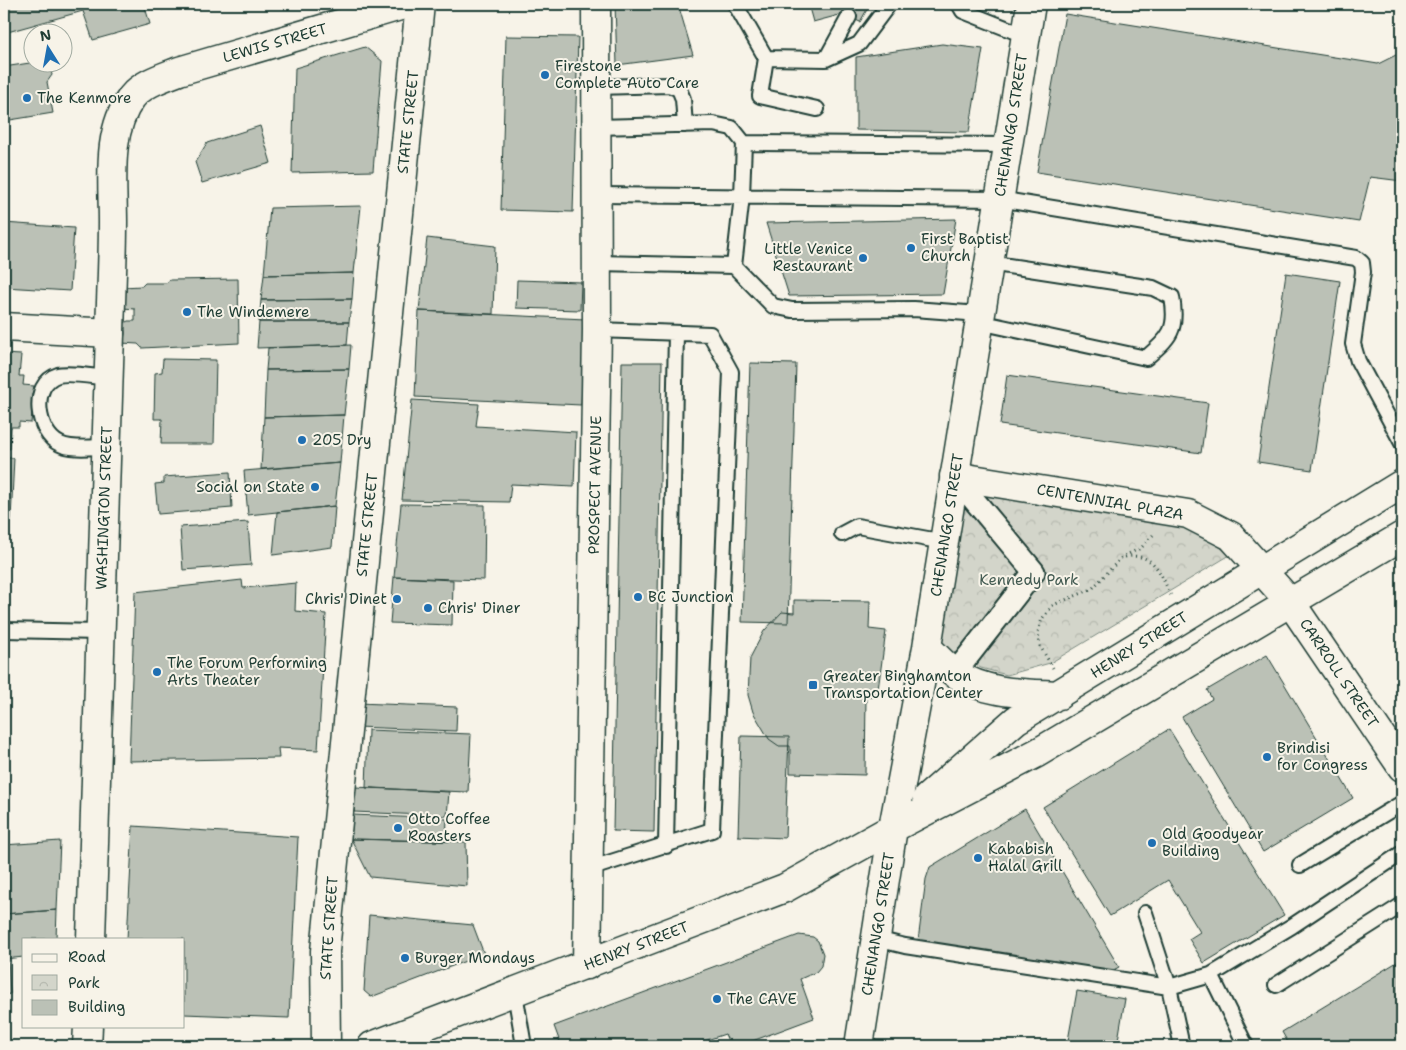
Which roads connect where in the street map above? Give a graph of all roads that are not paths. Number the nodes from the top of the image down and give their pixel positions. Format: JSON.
{"nodes":[{"id":1,"x":407,"y":4,"type":"edge"},
{"id":2,"x":420,"y":4,"type":"edge"},
{"id":3,"x":596,"y":4,"type":"edge"},
{"id":4,"x":735,"y":4,"type":"edge"},
{"id":5,"x":889,"y":4,"type":"edge"},
{"id":6,"x":959,"y":4,"type":"edge"},
{"id":7,"x":1031,"y":4,"type":"edge"},
{"id":8,"x":849,"y":17,"type":"dead end"},
{"id":9,"x":1026,"y":36,"type":"junction"},
{"id":10,"x":766,"y":58,"type":"junction"},
{"id":11,"x":826,"y":59,"type":"junction"},
{"id":12,"x":145,"y":86,"type":"joint"},
{"id":13,"x":597,"y":87,"type":"junction"},
{"id":14,"x":817,"y":109,"type":"dead end"},
{"id":15,"x":685,"y":125,"type":"junction"},
{"id":16,"x":597,"y":127,"type":"junction"},
{"id":17,"x":744,"y":143,"type":"junction"},
{"id":18,"x":1008,"y":145,"type":"junction"},
{"id":19,"x":598,"y":195,"type":"junction"},
{"id":20,"x":742,"y":196,"type":"junction"},
{"id":21,"x":999,"y":198,"type":"junction"},
{"id":22,"x":989,"y":263,"type":"junction"},
{"id":23,"x":596,"y":264,"type":"junction"},
{"id":24,"x":734,"y":266,"type":"junction"},
{"id":25,"x":980,"y":318,"type":"junction"},
{"id":26,"x":4,"y":327,"type":"edge"},
{"id":27,"x":597,"y":330,"type":"junction"},
{"id":28,"x":110,"y":333,"type":"junction"},
{"id":29,"x":676,"y":333,"type":"junction"},
{"id":30,"x":108,"y":378,"type":"junction"},
{"id":31,"x":1402,"y":443,"type":"edge"},
{"id":32,"x":106,"y":447,"type":"junction"},
{"id":33,"x":954,"y":476,"type":"junction"},
{"id":34,"x":1402,"y":484,"type":"edge"},
{"id":35,"x":842,"y":534,"type":"dead end"},
{"id":36,"x":1402,"y":536,"type":"edge"},
{"id":37,"x":944,"y":542,"type":"junction"},
{"id":38,"x":1262,"y":570,"type":"junction"},
{"id":39,"x":1291,"y":603,"type":"junction"},
{"id":40,"x":4,"y":630,"type":"edge"},
{"id":41,"x":100,"y":632,"type":"junction"},
{"id":42,"x":927,"y":647,"type":"junction"},
{"id":43,"x":955,"y":674,"type":"junction"},
{"id":44,"x":1063,"y":692,"type":"junction"},
{"id":45,"x":1402,"y":767,"type":"edge"},
{"id":46,"x":1402,"y":803,"type":"edge"},
{"id":47,"x":893,"y":828,"type":"junction"},
{"id":48,"x":666,"y":846,"type":"junction"},
{"id":49,"x":1402,"y":853,"type":"edge"},
{"id":50,"x":1300,"y":865,"type":"dead end"},
{"id":51,"x":589,"y":869,"type":"junction"},
{"id":52,"x":1402,"y":905,"type":"edge"},
{"id":53,"x":1145,"y":913,"type":"dead end"},
{"id":54,"x":91,"y":938,"type":"edge"},
{"id":55,"x":876,"y":939,"type":"junction"},
{"id":56,"x":587,"y":965,"type":"junction"},
{"id":57,"x":1211,"y":975,"type":"junction"},
{"id":58,"x":1276,"y":985,"type":"dead end"},
{"id":59,"x":1169,"y":987,"type":"junction"},
{"id":60,"x":515,"y":993,"type":"junction"},
{"id":61,"x":88,"y":1028,"type":"edge"},
{"id":62,"x":87,"y":1046,"type":"edge"},
{"id":63,"x":326,"y":1046,"type":"edge"},
{"id":64,"x":372,"y":1046,"type":"edge"},
{"id":65,"x":524,"y":1046,"type":"edge"},
{"id":66,"x":859,"y":1046,"type":"edge"},
{"id":67,"x":1182,"y":1046,"type":"edge"},
{"id":68,"x":1246,"y":1046,"type":"edge"}],
"edges":[{"from":1,"to":12,"type":"street","name":"LEWIS STREET"},
{"from":2,"to":63,"type":"street","name":"STATE STREET"},
{"from":3,"to":13,"type":"street","name":"PROSPECT AVENUE"},
{"from":4,"to":10,"type":"lane"},
{"from":5,"to":11,"type":"lane"},
{"from":6,"to":9,"type":"lane"},
{"from":7,"to":9,"type":"street","name":"CHENANGO STREET"},
{"from":8,"to":11,"type":"lane"},
{"from":9,"to":18,"type":"street","name":"CHENANGO STREET"},
{"from":10,"to":11,"type":"lane"},
{"from":10,"to":14,"type":"lane"},
{"from":12,"to":28,"type":"street","name":"WASHINGTON STREET"},
{"from":13,"to":15,"type":"lane"},
{"from":13,"to":16,"type":"street","name":"PROSPECT AVENUE"},
{"from":15,"to":16,"type":"lane"},
{"from":15,"to":17,"type":"lane"},
{"from":16,"to":19,"type":"street","name":"PROSPECT AVENUE"},
{"from":17,"to":18,"type":"lane"},
{"from":17,"to":20,"type":"lane"},
{"from":18,"to":21,"type":"street","name":"CHENANGO STREET"},
{"from":19,"to":20,"type":"lane"},
{"from":19,"to":23,"type":"street","name":"PROSPECT AVENUE"},
{"from":20,"to":21,"type":"lane"},
{"from":20,"to":24,"type":"lane"},
{"from":21,"to":22,"type":"street","name":"CHENANGO STREET"},
{"from":21,"to":31,"type":"lane"},
{"from":22,"to":25,"type":"street","name":"CHENANGO STREET"},
{"from":22,"to":25,"type":"lane"},
{"from":23,"to":24,"type":"lane"},
{"from":23,"to":27,"type":"street","name":"PROSPECT AVENUE"},
{"from":24,"to":25,"type":"lane"},
{"from":25,"to":33,"type":"street","name":"CHENANGO STREET"},
{"from":26,"to":28,"type":"street"},
{"from":27,"to":29,"type":"lane"},
{"from":27,"to":51,"type":"street","name":"PROSPECT AVENUE"},
{"from":28,"to":30,"type":"street","name":"WASHINGTON STREET"},
{"from":29,"to":48,"type":"lane"},
{"from":29,"to":48,"type":"lane"},
{"from":30,"to":32,"type":"street","name":"WASHINGTON STREET"},
{"from":30,"to":32,"type":"lane"},
{"from":32,"to":41,"type":"street","name":"WASHINGTON STREET"},
{"from":33,"to":37,"type":"street","name":"CHENANGO STREET"},
{"from":33,"to":38,"type":"street","name":"CENTENNIAL PLAZA"},
{"from":33,"to":43,"type":"street"},
{"from":34,"to":38,"type":"street","name":"HENRY STREET"},
{"from":35,"to":37,"type":"lane"},
{"from":36,"to":39,"type":"street","name":"HENRY STREET"},
{"from":37,"to":42,"type":"street","name":"CHENANGO STREET"},
{"from":38,"to":39,"type":"street","name":"CENTENNIAL PLAZA"},
{"from":38,"to":44,"type":"street","name":"HENRY STREET"},
{"from":39,"to":45,"type":"street","name":"CARROLL STREET"},
{"from":39,"to":47,"type":"street","name":"HENRY STREET"},
{"from":40,"to":41,"type":"lane"},
{"from":41,"to":54,"type":"street","name":"WASHINGTON STREET"},
{"from":42,"to":43,"type":"street"},
{"from":42,"to":47,"type":"street","name":"CHENANGO STREET"},
{"from":43,"to":44,"type":"street"},
{"from":44,"to":47,"type":"street","name":"HENRY STREET"},
{"from":46,"to":50,"type":"lane"},
{"from":47,"to":55,"type":"street","name":"CHENANGO STREET"},
{"from":47,"to":56,"type":"street","name":"HENRY STREET"},
{"from":48,"to":51,"type":"lane"},
{"from":49,"to":57,"type":"lane"},
{"from":51,"to":56,"type":"street","name":"PROSPECT AVENUE"},
{"from":52,"to":58,"type":"lane"},
{"from":53,"to":59,"type":"lane"},
{"from":55,"to":59,"type":"lane"},
{"from":55,"to":66,"type":"street","name":"CHENANGO STREET"},
{"from":56,"to":60,"type":"street","name":"HENRY STREET"},
{"from":57,"to":59,"type":"lane"},
{"from":57,"to":68,"type":"lane"},
{"from":59,"to":67,"type":"lane"},
{"from":60,"to":64,"type":"street","name":"HENRY STREET"},
{"from":60,"to":65,"type":"lane"},
{"from":61,"to":62,"type":"street"}]}
